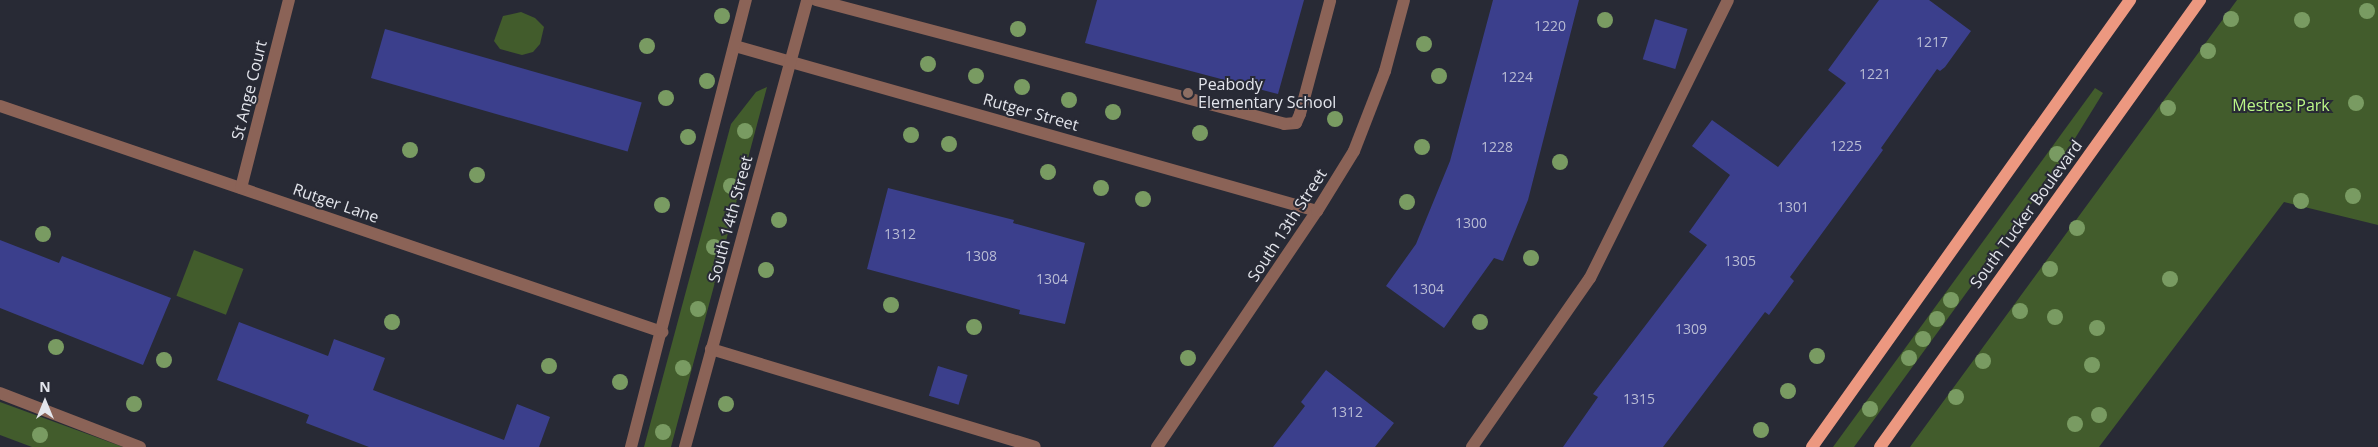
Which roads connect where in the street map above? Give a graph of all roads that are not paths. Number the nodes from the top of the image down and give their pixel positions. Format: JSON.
{"nodes":[{"id":1,"x":289,"y":0,"type":"edge"},
{"id":2,"x":746,"y":0,"type":"edge"},
{"id":3,"x":807,"y":0,"type":"edge"},
{"id":4,"x":816,"y":0,"type":"edge"},
{"id":5,"x":1330,"y":0,"type":"edge"},
{"id":6,"x":1404,"y":0,"type":"edge"},
{"id":7,"x":1728,"y":0,"type":"edge"},
{"id":8,"x":2130,"y":0,"type":"edge"},
{"id":9,"x":2200,"y":0,"type":"edge"},
{"id":10,"x":735,"y":46,"type":"junction"},
{"id":11,"x":791,"y":61,"type":"junction"},
{"id":12,"x":0,"y":106,"type":"edge"},
{"id":13,"x":241,"y":188,"type":"junction"},
{"id":14,"x":1318,"y":211,"type":"junction"},
{"id":15,"x":662,"y":332,"type":"junction"},
{"id":16,"x":711,"y":349,"type":"junction"},
{"id":17,"x":0,"y":393,"type":"edge"},
{"id":18,"x":140,"y":447,"type":"edge"},
{"id":19,"x":631,"y":447,"type":"edge"},
{"id":20,"x":685,"y":447,"type":"edge"},
{"id":21,"x":1036,"y":447,"type":"edge"},
{"id":22,"x":1157,"y":447,"type":"edge"},
{"id":23,"x":1472,"y":447,"type":"edge"},
{"id":24,"x":1812,"y":447,"type":"edge"},
{"id":25,"x":1880,"y":447,"type":"edge"}],
"edges":[{"from":1,"to":13,"type":"street","name":"St Ange Court"},
{"from":2,"to":10,"type":"street"},
{"from":3,"to":11,"type":"street","name":"South 14th Street"},
{"from":4,"to":5,"type":"street"},
{"from":6,"to":14,"type":"street","name":"South 13th Street"},
{"from":7,"to":23,"type":"street"},
{"from":8,"to":24,"type":"main road"},
{"from":9,"to":25,"type":"main road","name":"South Tucker Boulevard"},
{"from":10,"to":11,"type":"street","name":"Rutger Street"},
{"from":10,"to":15,"type":"street"},
{"from":11,"to":14,"type":"street","name":"Rutger Street"},
{"from":11,"to":16,"type":"street","name":"South 14th Street"},
{"from":12,"to":13,"type":"street","name":"Rutger Lane"},
{"from":13,"to":15,"type":"street","name":"Rutger Lane"},
{"from":14,"to":22,"type":"street","name":"South 13th Street"},
{"from":15,"to":19,"type":"street"},
{"from":16,"to":20,"type":"street","name":"South 14th Street"},
{"from":16,"to":21,"type":"street"},
{"from":17,"to":18,"type":"street"}]}
